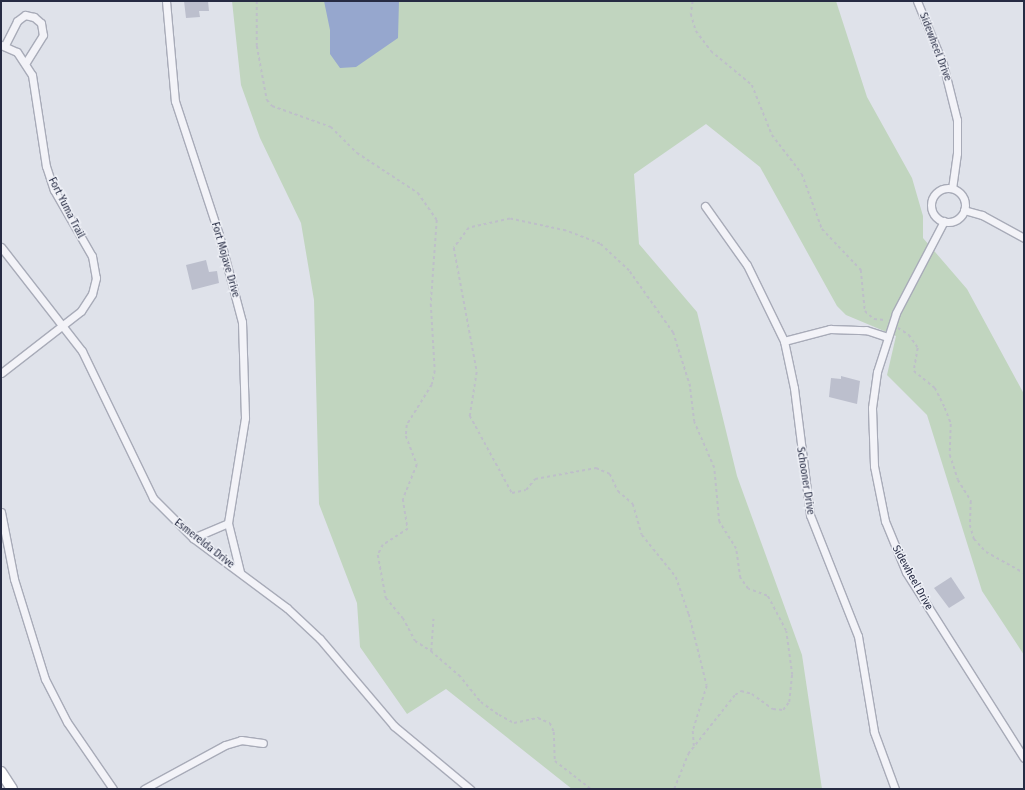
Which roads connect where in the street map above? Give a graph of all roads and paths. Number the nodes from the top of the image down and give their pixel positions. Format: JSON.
{"nodes":[{"id":1,"x":166,"y":1,"type":"edge"},
{"id":2,"x":257,"y":1,"type":"edge"},
{"id":3,"x":693,"y":1,"type":"edge"},
{"id":4,"x":917,"y":1,"type":"edge"},
{"id":5,"x":3,"y":45,"type":"edge"},
{"id":6,"x":26,"y":62,"type":"junction"},
{"id":7,"x":952,"y":188,"type":"junction"},
{"id":8,"x":705,"y":206,"type":"dead end"},
{"id":9,"x":964,"y":210,"type":"junction"},
{"id":10,"x":944,"y":221,"type":"junction"},
{"id":11,"x":1024,"y":238,"type":"edge"},
{"id":12,"x":1,"y":247,"type":"edge"},
{"id":13,"x":893,"y":323,"type":"junction"},
{"id":14,"x":62,"y":325,"type":"junction"},
{"id":15,"x":888,"y":337,"type":"junction"},
{"id":16,"x":784,"y":341,"type":"junction"},
{"id":17,"x":1,"y":373,"type":"edge"},
{"id":18,"x":1,"y":512,"type":"edge"},
{"id":19,"x":228,"y":523,"type":"junction"},
{"id":20,"x":193,"y":538,"type":"junction"},
{"id":21,"x":240,"y":572,"type":"junction"},
{"id":22,"x":1024,"y":573,"type":"edge"},
{"id":23,"x":433,"y":619,"type":"dead end"},
{"id":24,"x":431,"y":651,"type":"junction"},
{"id":25,"x":263,"y":743,"type":"dead end"},
{"id":26,"x":694,"y":746,"type":"junction"},
{"id":27,"x":1024,"y":758,"type":"edge"},
{"id":28,"x":1,"y":772,"type":"edge"},
{"id":29,"x":12,"y":789,"type":"edge"},
{"id":30,"x":113,"y":789,"type":"edge"},
{"id":31,"x":144,"y":789,"type":"edge"},
{"id":32,"x":470,"y":789,"type":"edge"},
{"id":33,"x":591,"y":789,"type":"edge"},
{"id":34,"x":674,"y":789,"type":"edge"},
{"id":35,"x":895,"y":789,"type":"edge"}],
"edges":[{"from":1,"to":19,"type":"street","name":"Fort Mojave Drive"},
{"from":2,"to":24,"type":"path"},
{"from":3,"to":13,"type":"path"},
{"from":4,"to":7,"type":"street","name":"Sidewheel Drive"},
{"from":5,"to":6,"type":"street"},
{"from":5,"to":6,"type":"street"},
{"from":6,"to":14,"type":"street","name":"Fort Yuma Trail"},
{"from":7,"to":9,"type":"street"},
{"from":7,"to":10,"type":"street"},
{"from":8,"to":16,"type":"street","name":"Schooner Drive"},
{"from":9,"to":10,"type":"street"},
{"from":9,"to":11,"type":"street"},
{"from":10,"to":13,"type":"street","name":"Sidewheel Drive"},
{"from":12,"to":14,"type":"street","name":"Esmerelda Drive"},
{"from":13,"to":15,"type":"street","name":"Sidewheel Drive"},
{"from":13,"to":22,"type":"path"},
{"from":14,"to":17,"type":"street","name":"Fort Yuma Trail"},
{"from":14,"to":20,"type":"street","name":"Esmerelda Drive"},
{"from":15,"to":16,"type":"street"},
{"from":15,"to":27,"type":"street","name":"Sidewheel Drive"},
{"from":16,"to":35,"type":"street","name":"Schooner Drive"},
{"from":18,"to":30,"type":"street"},
{"from":19,"to":20,"type":"street"},
{"from":19,"to":21,"type":"street"},
{"from":20,"to":21,"type":"street","name":"Esmerelda Drive"},
{"from":21,"to":32,"type":"street","name":"Esmerelda Drive"},
{"from":23,"to":24,"type":"path"},
{"from":24,"to":33,"type":"path"},
{"from":25,"to":31,"type":"street"},
{"from":26,"to":26,"type":"path"},
{"from":26,"to":34,"type":"path"},
{"from":28,"to":29,"type":"street"}]}
